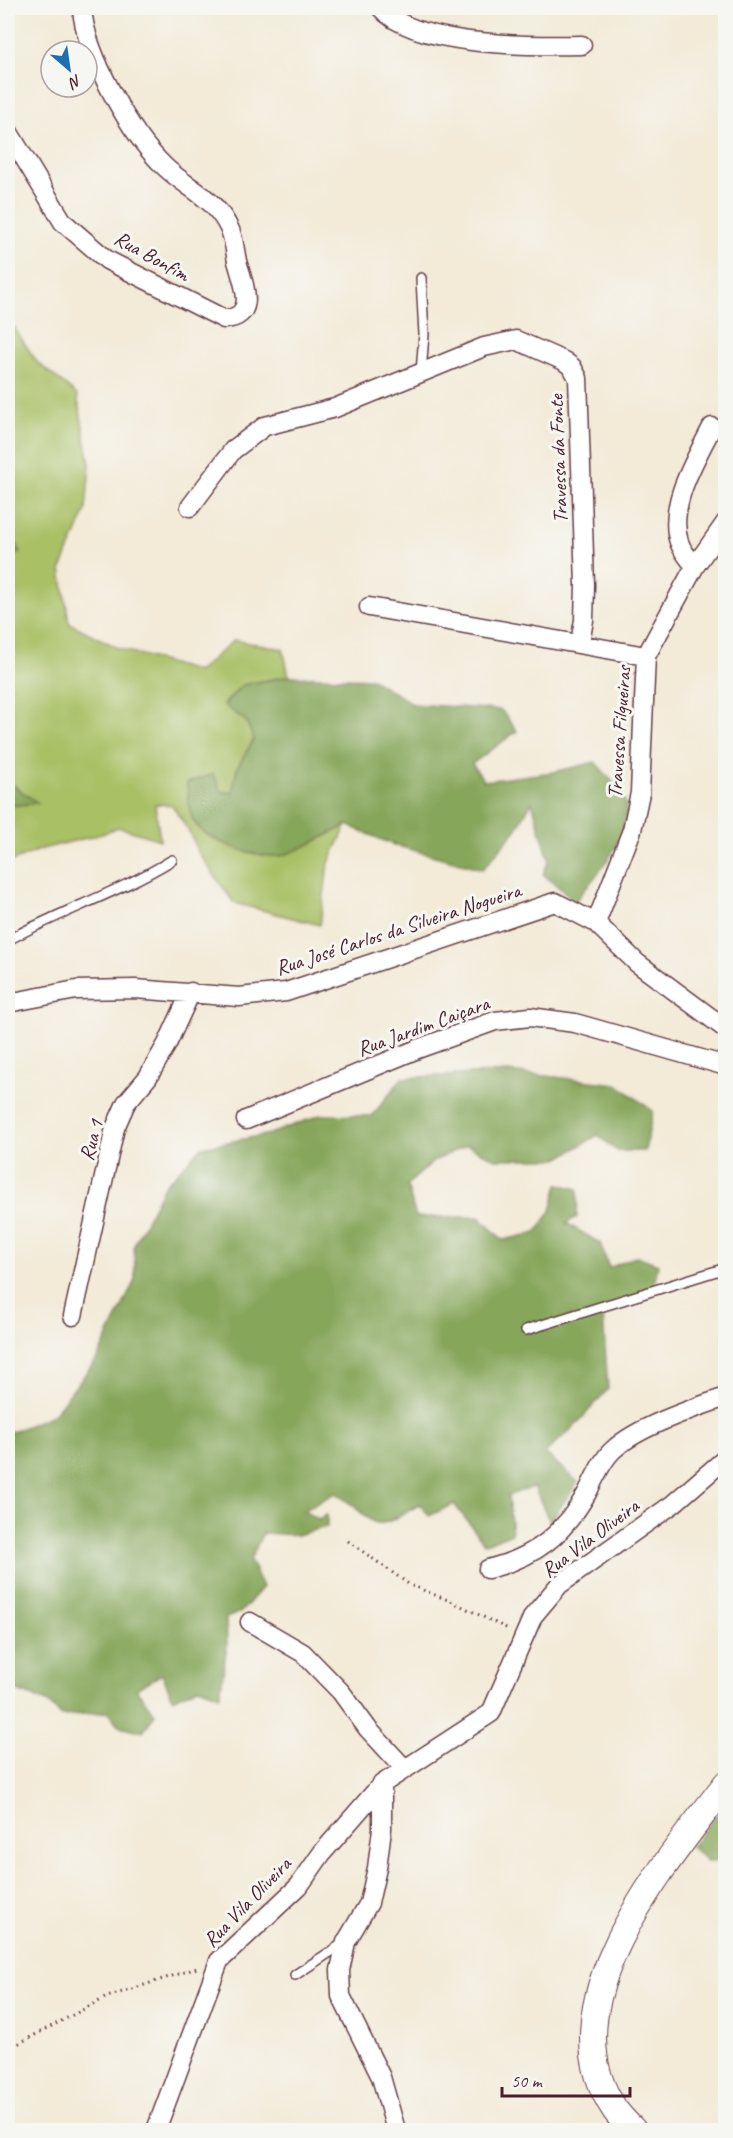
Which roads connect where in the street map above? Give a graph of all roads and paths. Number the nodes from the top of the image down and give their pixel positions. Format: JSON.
{"nodes":[{"id":1,"x":82,"y":8,"type":"edge"},
{"id":2,"x":381,"y":8,"type":"edge"},
{"id":3,"x":582,"y":45,"type":"dead end"},
{"id":4,"x":8,"y":130,"type":"edge"},
{"id":5,"x":421,"y":278,"type":"dead end"},
{"id":6,"x":421,"y":373,"type":"junction"},
{"id":7,"x":712,"y":427,"type":"dead end"},
{"id":8,"x":190,"y":507,"type":"dead end"},
{"id":9,"x":726,"y":522,"type":"edge"},
{"id":10,"x":695,"y":566,"type":"junction"},
{"id":11,"x":369,"y":607,"type":"dead end"},
{"id":12,"x":580,"y":643,"type":"junction"},
{"id":13,"x":646,"y":656,"type":"junction"},
{"id":14,"x":172,"y":860,"type":"dead end"},
{"id":15,"x":596,"y":923,"type":"junction"},
{"id":16,"x":8,"y":940,"type":"edge"},
{"id":17,"x":191,"y":992,"type":"junction"},
{"id":18,"x":8,"y":1004,"type":"edge"},
{"id":19,"x":726,"y":1029,"type":"edge"},
{"id":20,"x":726,"y":1066,"type":"edge"},
{"id":21,"x":246,"y":1120,"type":"dead end"},
{"id":22,"x":726,"y":1268,"type":"edge"},
{"id":23,"x":72,"y":1316,"type":"dead end"},
{"id":24,"x":526,"y":1330,"type":"dead end"},
{"id":25,"x":726,"y":1396,"type":"edge"},
{"id":26,"x":726,"y":1458,"type":"edge"},
{"id":27,"x":348,"y":1542,"type":"dead end"},
{"id":28,"x":488,"y":1569,"type":"dead end"},
{"id":29,"x":250,"y":1622,"type":"dead end"},
{"id":30,"x":523,"y":1636,"type":"junction"},
{"id":31,"x":404,"y":1768,"type":"junction"},
{"id":32,"x":382,"y":1784,"type":"junction"},
{"id":33,"x":726,"y":1784,"type":"edge"},
{"id":34,"x":346,"y":1942,"type":"junction"},
{"id":35,"x":219,"y":1961,"type":"junction"},
{"id":36,"x":295,"y":1975,"type":"dead end"},
{"id":37,"x":8,"y":2049,"type":"edge"},
{"id":38,"x":156,"y":2130,"type":"edge"},
{"id":39,"x":396,"y":2130,"type":"edge"},
{"id":40,"x":633,"y":2130,"type":"edge"}],
"edges":[{"from":1,"to":4,"type":"street","name":"Rua Bonfim"},
{"from":2,"to":3,"type":"street"},
{"from":5,"to":6,"type":"lane"},
{"from":6,"to":8,"type":"street","name":"Travessa da Fonte"},
{"from":6,"to":12,"type":"street","name":"Travessa da Fonte"},
{"from":7,"to":10,"type":"street"},
{"from":9,"to":10,"type":"street","name":"Travessa Filgueiras"},
{"from":10,"to":13,"type":"street","name":"Travessa Filgueiras"},
{"from":11,"to":12,"type":"street"},
{"from":12,"to":13,"type":"street"},
{"from":13,"to":15,"type":"street","name":"Travessa Filgueiras"},
{"from":14,"to":16,"type":"lane"},
{"from":15,"to":17,"type":"street","name":"Rua José Carlos da Silveira Nogueira"},
{"from":15,"to":19,"type":"street","name":"Rua José Carlos da Silveira Nogueira"},
{"from":17,"to":18,"type":"street","name":"Rua José Carlos da Silveira Nogueira"},
{"from":17,"to":23,"type":"street","name":"Rua 1"},
{"from":20,"to":21,"type":"street","name":"Rua Jardim Caiçara"},
{"from":22,"to":24,"type":"lane"},
{"from":25,"to":28,"type":"street"},
{"from":26,"to":30,"type":"street","name":"Rua Vila Oliveira"},
{"from":27,"to":30,"type":"path"},
{"from":29,"to":31,"type":"street"},
{"from":30,"to":31,"type":"street","name":"Rua Vila Oliveira"},
{"from":31,"to":32,"type":"street","name":"Rua Vila Oliveira"},
{"from":32,"to":34,"type":"street"},
{"from":32,"to":35,"type":"street","name":"Rua Vila Oliveira"},
{"from":33,"to":40,"type":"street"},
{"from":34,"to":36,"type":"lane"},
{"from":34,"to":39,"type":"street"},
{"from":35,"to":37,"type":"path"},
{"from":35,"to":38,"type":"street","name":"Rua Vila Oliveira"}]}
